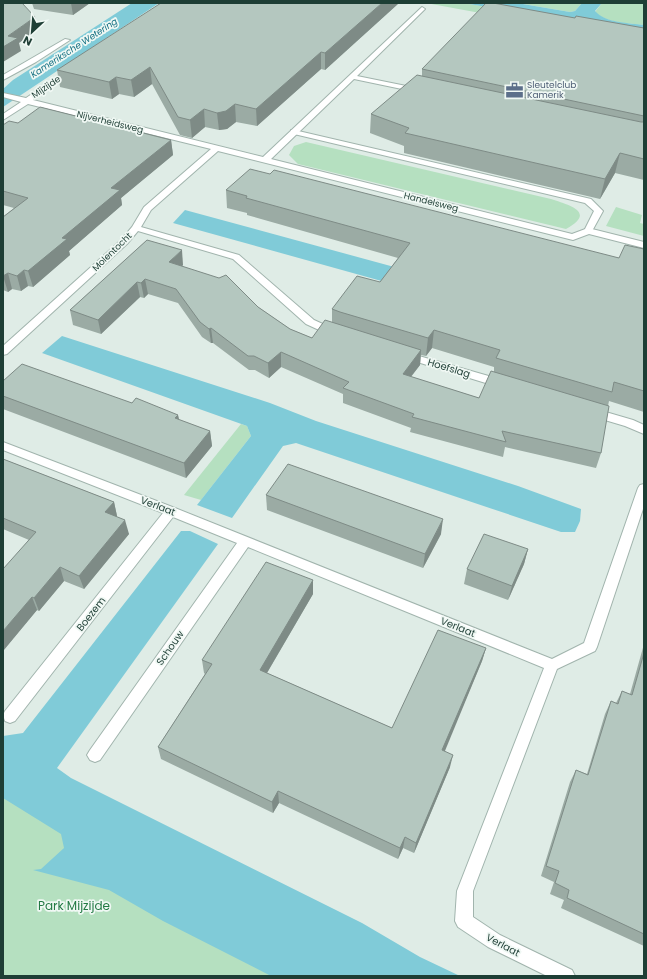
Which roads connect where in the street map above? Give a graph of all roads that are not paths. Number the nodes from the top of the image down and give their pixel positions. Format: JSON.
{"nodes":[{"id":1,"x":422,"y":10,"type":"dead end"},
{"id":2,"x":66,"y":40,"type":"dead end"},
{"id":3,"x":78,"y":65,"type":"edge"},
{"id":4,"x":352,"y":77,"type":"junction"},
{"id":5,"x":3,"y":78,"type":"edge"},
{"id":6,"x":429,"y":94,"type":"edge"},
{"id":7,"x":3,"y":95,"type":"edge"},
{"id":8,"x":26,"y":101,"type":"junction"},
{"id":9,"x":3,"y":118,"type":"edge"},
{"id":10,"x":294,"y":132,"type":"junction"},
{"id":11,"x":216,"y":149,"type":"junction"},
{"id":12,"x":264,"y":161,"type":"junction"},
{"id":13,"x":136,"y":228,"type":"junction"},
{"id":14,"x":588,"y":231,"type":"junction"},
{"id":15,"x":644,"y":245,"type":"edge"},
{"id":16,"x":343,"y":336,"type":"edge"},
{"id":17,"x":3,"y":352,"type":"edge"},
{"id":18,"x":396,"y":352,"type":"edge"},
{"id":19,"x":508,"y":386,"type":"edge"},
{"id":20,"x":584,"y":409,"type":"edge"},
{"id":21,"x":644,"y":430,"type":"edge"},
{"id":22,"x":3,"y":446,"type":"edge"},
{"id":23,"x":644,"y":488,"type":"edge"},
{"id":24,"x":171,"y":511,"type":"junction"},
{"id":25,"x":245,"y":541,"type":"junction"},
{"id":26,"x":552,"y":665,"type":"junction"},
{"id":27,"x":10,"y":716,"type":"dead end"},
{"id":28,"x":95,"y":756,"type":"dead end"},
{"id":29,"x":566,"y":976,"type":"edge"}],
"edges":[{"from":1,"to":4,"type":"street"},
{"from":2,"to":5,"type":"street"},
{"from":3,"to":8,"type":"street","name":"Mijzijde"},
{"from":4,"to":6,"type":"street"},
{"from":4,"to":10,"type":"street"},
{"from":7,"to":8,"type":"street","name":"Nijverheidsweg"},
{"from":8,"to":9,"type":"street","name":"Mijzijde"},
{"from":8,"to":11,"type":"street","name":"Nijverheidsweg"},
{"from":10,"to":12,"type":"street"},
{"from":10,"to":14,"type":"street"},
{"from":11,"to":12,"type":"street","name":"Handelsweg"},
{"from":11,"to":13,"type":"street","name":"Molentocht"},
{"from":12,"to":14,"type":"street","name":"Handelsweg"},
{"from":13,"to":16,"type":"street"},
{"from":13,"to":17,"type":"street","name":"Molentocht"},
{"from":14,"to":15,"type":"street","name":"Handelsweg"},
{"from":18,"to":19,"type":"street","name":"Hoefslag"},
{"from":20,"to":21,"type":"street"},
{"from":22,"to":24,"type":"street","name":"Verlaat"},
{"from":23,"to":26,"type":"street"},
{"from":24,"to":25,"type":"street","name":"Verlaat"},
{"from":24,"to":27,"type":"street","name":"Boezem"},
{"from":25,"to":26,"type":"street","name":"Verlaat"},
{"from":25,"to":28,"type":"street","name":"Schouw"},
{"from":26,"to":29,"type":"street","name":"Verlaat"}]}
